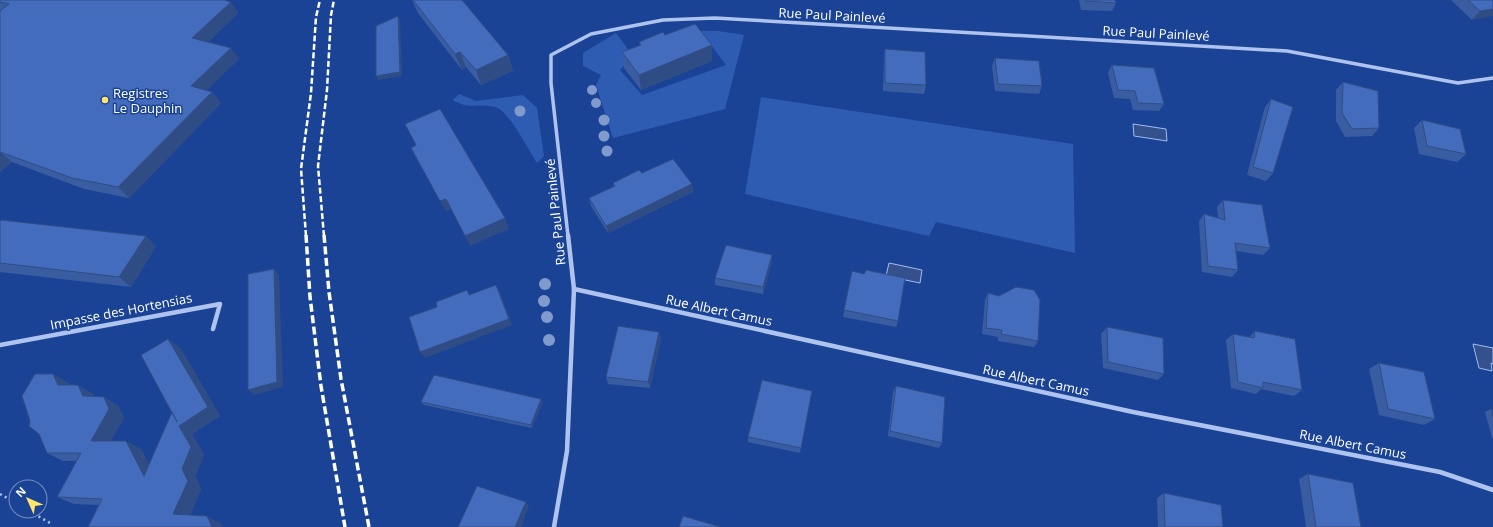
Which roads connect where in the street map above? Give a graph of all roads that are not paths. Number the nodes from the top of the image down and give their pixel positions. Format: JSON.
{"nodes":[{"id":1,"x":1493,"y":78,"type":"edge"},
{"id":2,"x":574,"y":289,"type":"junction"},
{"id":3,"x":213,"y":329,"type":"dead end"},
{"id":4,"x":0,"y":345,"type":"edge"},
{"id":5,"x":1493,"y":490,"type":"edge"},
{"id":6,"x":554,"y":527,"type":"edge"}],
"edges":[{"from":1,"to":2,"type":"street","name":"Rue Paul Painlevé"},
{"from":2,"to":5,"type":"street","name":"Rue Albert Camus"},
{"from":2,"to":6,"type":"street","name":"Rue Paul Painlevé"},
{"from":3,"to":4,"type":"street","name":"Impasse des Hortensias"}]}
